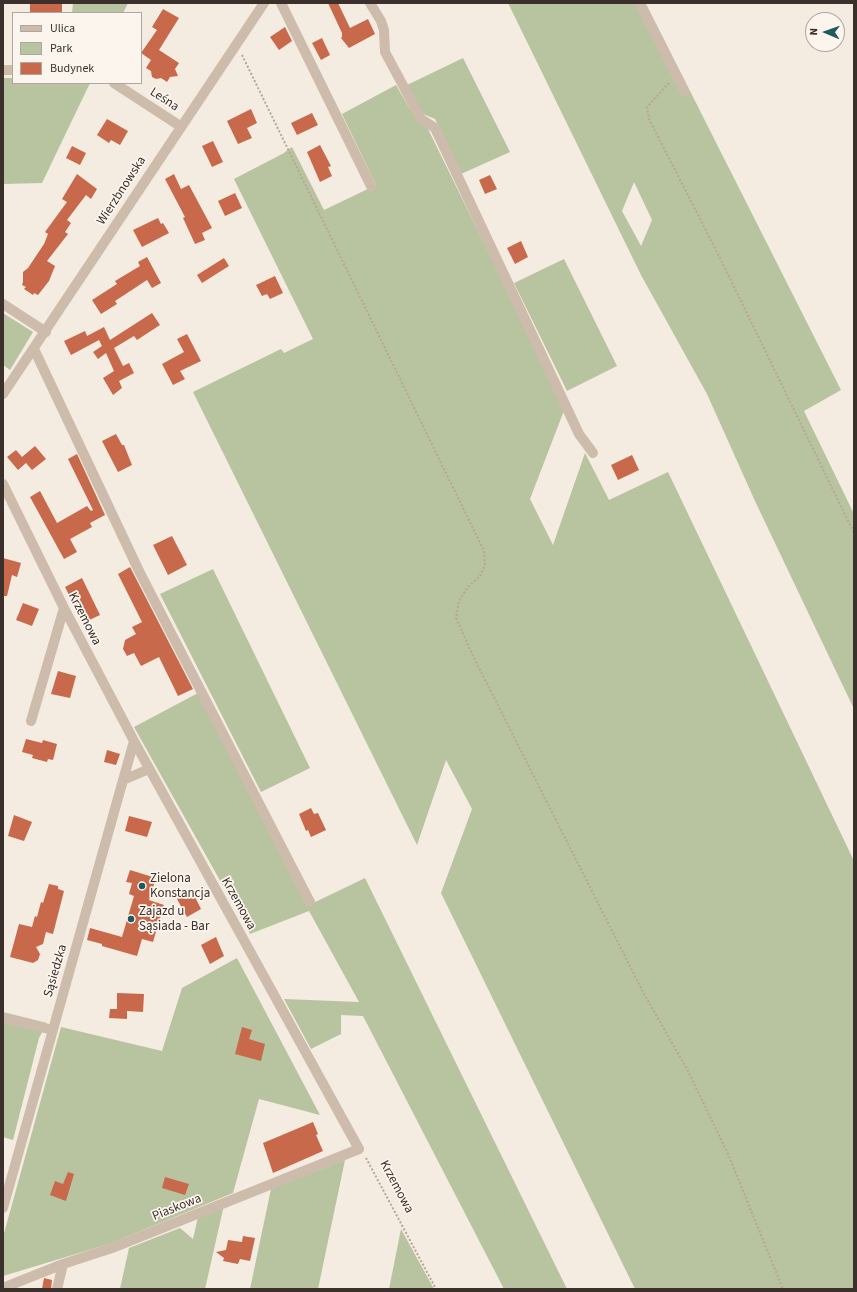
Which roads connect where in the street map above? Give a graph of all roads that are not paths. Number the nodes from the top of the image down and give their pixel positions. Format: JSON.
{"nodes":[{"id":1,"x":264,"y":3,"type":"edge"},
{"id":2,"x":281,"y":3,"type":"edge"},
{"id":3,"x":370,"y":3,"type":"edge"},
{"id":4,"x":640,"y":3,"type":"edge"},
{"id":5,"x":116,"y":84,"type":"edge"},
{"id":6,"x":685,"y":92,"type":"dead end"},
{"id":7,"x":180,"y":126,"type":"junction"},
{"id":8,"x":371,"y":186,"type":"dead end"},
{"id":9,"x":3,"y":304,"type":"edge"},
{"id":10,"x":46,"y":332,"type":"junction"},
{"id":11,"x":34,"y":349,"type":"junction"},
{"id":12,"x":3,"y":394,"type":"edge"},
{"id":13,"x":593,"y":453,"type":"dead end"},
{"id":14,"x":3,"y":484,"type":"edge"},
{"id":15,"x":64,"y":608,"type":"junction"},
{"id":16,"x":31,"y":722,"type":"dead end"},
{"id":17,"x":134,"y":741,"type":"junction"},
{"id":18,"x":149,"y":770,"type":"junction"},
{"id":19,"x":123,"y":780,"type":"junction"},
{"id":20,"x":310,"y":902,"type":"dead end"},
{"id":21,"x":3,"y":1018,"type":"edge"},
{"id":22,"x":53,"y":1030,"type":"junction"},
{"id":23,"x":359,"y":1149,"type":"joint"},
{"id":24,"x":3,"y":1208,"type":"edge"},
{"id":25,"x":63,"y":1264,"type":"junction"},
{"id":26,"x":3,"y":1288,"type":"edge"},
{"id":27,"x":57,"y":1289,"type":"edge"}],
"edges":[{"from":1,"to":7,"type":"street","name":"Wierzbnowska"},
{"from":2,"to":8,"type":"street"},
{"from":3,"to":13,"type":"street"},
{"from":4,"to":6,"type":"street"},
{"from":5,"to":7,"type":"street","name":"Leśna"},
{"from":7,"to":10,"type":"street","name":"Wierzbnowska"},
{"from":9,"to":10,"type":"street"},
{"from":10,"to":11,"type":"street","name":"Wierzbnowska"},
{"from":11,"to":12,"type":"street","name":"Wierzbnowska"},
{"from":11,"to":20,"type":"street"},
{"from":14,"to":15,"type":"street","name":"Krzemowa"},
{"from":15,"to":16,"type":"street"},
{"from":15,"to":17,"type":"street","name":"Krzemowa"},
{"from":17,"to":18,"type":"street","name":"Krzemowa"},
{"from":17,"to":19,"type":"street","name":"Sąsiedzka"},
{"from":18,"to":19,"type":"street"},
{"from":18,"to":23,"type":"street","name":"Krzemowa"},
{"from":19,"to":22,"type":"street","name":"Sąsiedzka"},
{"from":21,"to":22,"type":"street"},
{"from":22,"to":24,"type":"street","name":"Sąsiedzka"},
{"from":23,"to":25,"type":"street","name":"Piaskowa"},
{"from":25,"to":26,"type":"street","name":"Piaskowa"},
{"from":25,"to":27,"type":"street"}]}
